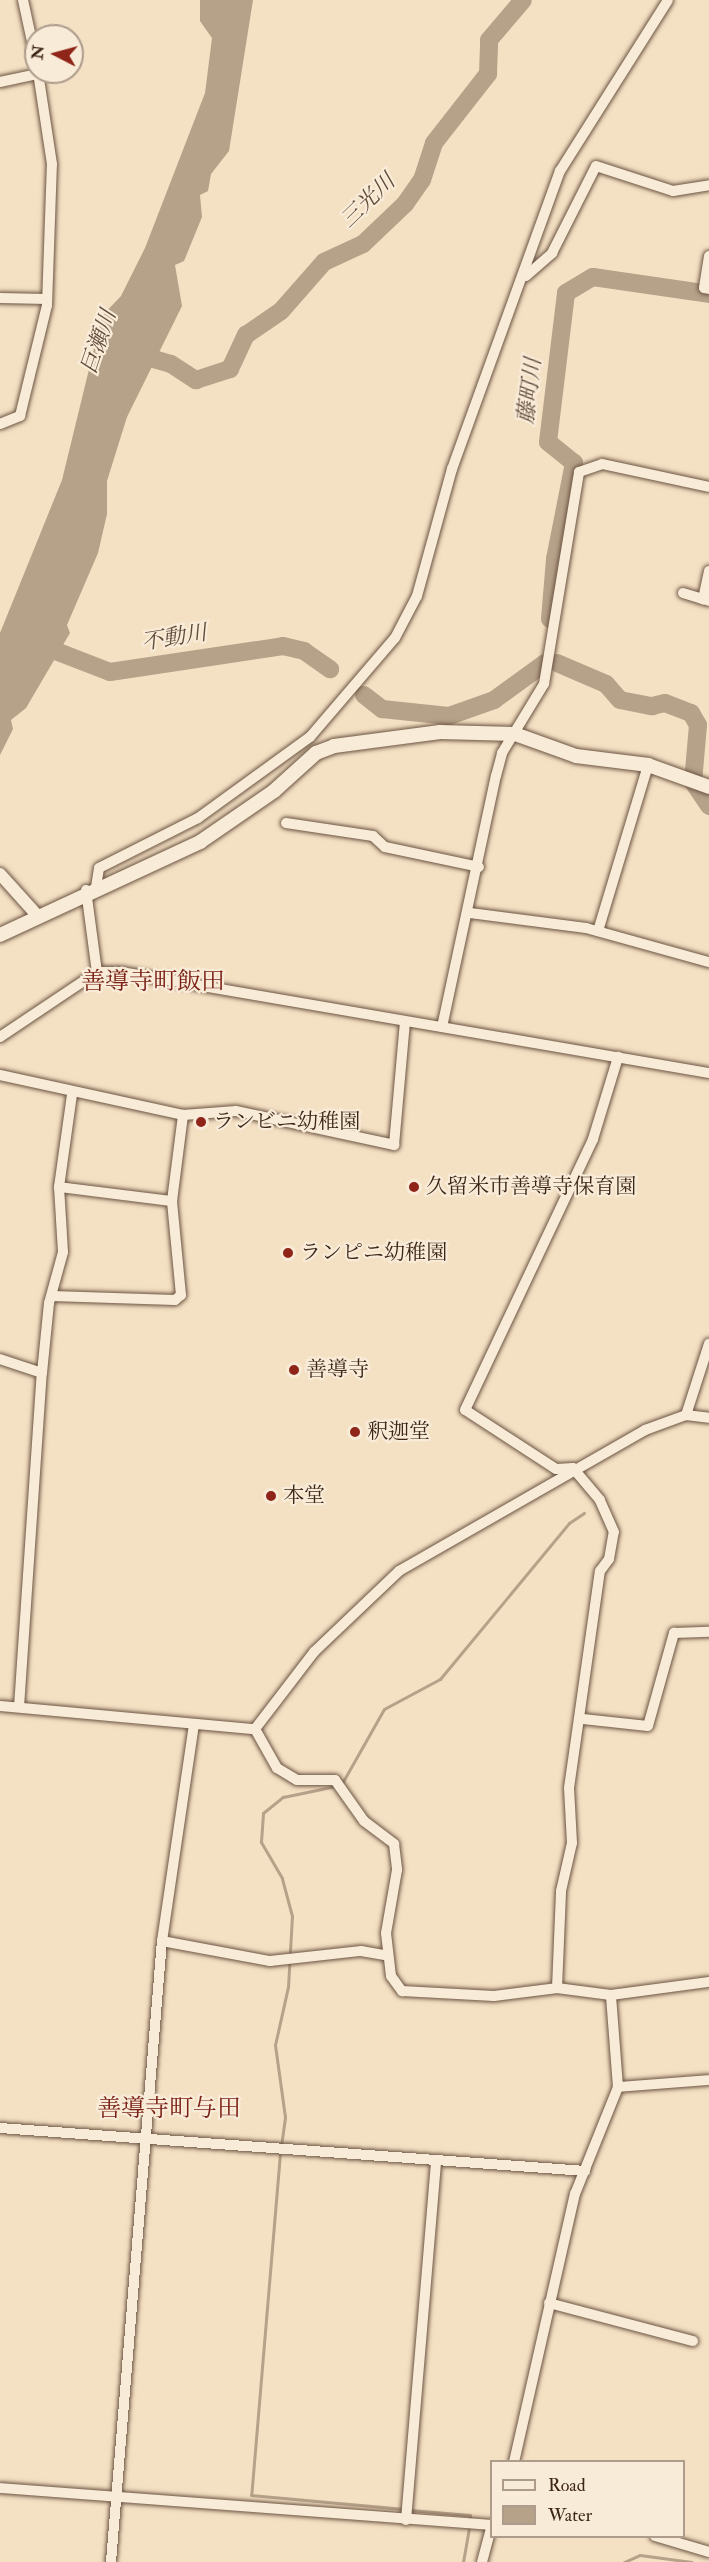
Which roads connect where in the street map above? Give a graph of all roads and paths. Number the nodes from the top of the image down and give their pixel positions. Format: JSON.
{"nodes":[{"id":1,"x":23,"y":0,"type":"edge"},
{"id":2,"x":668,"y":0,"type":"edge"},
{"id":3,"x":28,"y":24,"type":"edge"},
{"id":4,"x":24,"y":76,"type":"edge"},
{"id":5,"x":0,"y":82,"type":"edge"},
{"id":6,"x":40,"y":84,"type":"edge"},
{"id":7,"x":709,"y":185,"type":"edge"},
{"id":8,"x":709,"y":256,"type":"edge"},
{"id":9,"x":525,"y":276,"type":"junction"},
{"id":10,"x":709,"y":289,"type":"edge"},
{"id":11,"x":0,"y":298,"type":"edge"},
{"id":12,"x":47,"y":298,"type":"junction"},
{"id":13,"x":0,"y":424,"type":"edge"},
{"id":14,"x":709,"y":487,"type":"edge"},
{"id":15,"x":709,"y":571,"type":"edge"},
{"id":16,"x":683,"y":593,"type":"dead end"},
{"id":17,"x":706,"y":600,"type":"edge"},
{"id":18,"x":515,"y":734,"type":"junction"},
{"id":19,"x":648,"y":765,"type":"junction"},
{"id":20,"x":707,"y":785,"type":"edge"},
{"id":21,"x":286,"y":823,"type":"dead end"},
{"id":22,"x":480,"y":867,"type":"junction"},
{"id":23,"x":0,"y":874,"type":"edge"},
{"id":24,"x":91,"y":888,"type":"junction"},
{"id":25,"x":470,"y":913,"type":"junction"},
{"id":26,"x":36,"y":914,"type":"junction"},
{"id":27,"x":598,"y":930,"type":"junction"},
{"id":28,"x":0,"y":935,"type":"edge"},
{"id":29,"x":709,"y":962,"type":"edge"},
{"id":30,"x":98,"y":972,"type":"junction"},
{"id":31,"x":405,"y":1022,"type":"junction"},
{"id":32,"x":442,"y":1027,"type":"junction"},
{"id":33,"x":0,"y":1037,"type":"edge"},
{"id":34,"x":618,"y":1057,"type":"junction"},
{"id":35,"x":709,"y":1073,"type":"edge"},
{"id":36,"x":0,"y":1075,"type":"edge"},
{"id":37,"x":72,"y":1095,"type":"junction"},
{"id":38,"x":183,"y":1115,"type":"junction"},
{"id":39,"x":59,"y":1187,"type":"junction"},
{"id":40,"x":172,"y":1201,"type":"junction"},
{"id":41,"x":52,"y":1296,"type":"junction"},
{"id":42,"x":709,"y":1344,"type":"edge"},
{"id":43,"x":0,"y":1359,"type":"edge"},
{"id":44,"x":42,"y":1373,"type":"junction"},
{"id":45,"x":686,"y":1415,"type":"junction"},
{"id":46,"x":709,"y":1418,"type":"edge"},
{"id":47,"x":573,"y":1468,"type":"junction"},
{"id":48,"x":709,"y":1632,"type":"edge"},
{"id":49,"x":0,"y":1706,"type":"edge"},
{"id":50,"x":19,"y":1707,"type":"junction"},
{"id":51,"x":583,"y":1719,"type":"junction"},
{"id":52,"x":194,"y":1725,"type":"junction"},
{"id":53,"x":255,"y":1729,"type":"junction"},
{"id":54,"x":162,"y":1941,"type":"junction"},
{"id":55,"x":388,"y":1956,"type":"junction"},
{"id":56,"x":709,"y":1982,"type":"edge"},
{"id":57,"x":557,"y":1989,"type":"junction"},
{"id":58,"x":611,"y":1995,"type":"junction"},
{"id":59,"x":709,"y":2080,"type":"edge"},
{"id":60,"x":618,"y":2086,"type":"junction"},
{"id":61,"x":0,"y":2128,"type":"edge"},
{"id":62,"x":145,"y":2136,"type":"junction"},
{"id":63,"x":435,"y":2160,"type":"junction"},
{"id":64,"x":585,"y":2171,"type":"junction"},
{"id":65,"x":549,"y":2302,"type":"junction"},
{"id":66,"x":693,"y":2341,"type":"dead end"},
{"id":67,"x":514,"y":2460,"type":"edge"},
{"id":68,"x":0,"y":2487,"type":"edge"},
{"id":69,"x":117,"y":2498,"type":"junction"},
{"id":70,"x":406,"y":2520,"type":"junction"},
{"id":71,"x":490,"y":2524,"type":"edge"},
{"id":72,"x":490,"y":2528,"type":"edge"},
{"id":73,"x":662,"y":2538,"type":"edge"},
{"id":74,"x":709,"y":2552,"type":"edge"},
{"id":75,"x":111,"y":2562,"type":"edge"},
{"id":76,"x":482,"y":2562,"type":"edge"}],
"edges":[{"from":1,"to":3,"type":"street"},
{"from":2,"to":9,"type":"street"},
{"from":4,"to":5,"type":"street"},
{"from":6,"to":12,"type":"street"},
{"from":7,"to":9,"type":"street"},
{"from":8,"to":10,"type":"street"},
{"from":9,"to":24,"type":"street"},
{"from":11,"to":12,"type":"street"},
{"from":12,"to":13,"type":"street"},
{"from":14,"to":18,"type":"street"},
{"from":15,"to":17,"type":"street"},
{"from":16,"to":17,"type":"street"},
{"from":18,"to":19,"type":"main road"},
{"from":18,"to":22,"type":"street"},
{"from":18,"to":24,"type":"main road"},
{"from":19,"to":20,"type":"main road"},
{"from":19,"to":27,"type":"street"},
{"from":21,"to":22,"type":"street"},
{"from":22,"to":25,"type":"street"},
{"from":23,"to":26,"type":"street"},
{"from":24,"to":26,"type":"main road"},
{"from":24,"to":30,"type":"street"},
{"from":25,"to":27,"type":"street"},
{"from":25,"to":32,"type":"street"},
{"from":26,"to":28,"type":"main road"},
{"from":27,"to":29,"type":"street"},
{"from":30,"to":31,"type":"street"},
{"from":30,"to":33,"type":"street"},
{"from":31,"to":32,"type":"street"},
{"from":31,"to":38,"type":"street"},
{"from":32,"to":34,"type":"street"},
{"from":34,"to":35,"type":"street"},
{"from":34,"to":47,"type":"street"},
{"from":36,"to":37,"type":"street"},
{"from":37,"to":38,"type":"street"},
{"from":37,"to":39,"type":"street"},
{"from":38,"to":40,"type":"street"},
{"from":39,"to":40,"type":"street"},
{"from":39,"to":41,"type":"street"},
{"from":40,"to":41,"type":"street"},
{"from":41,"to":44,"type":"street"},
{"from":42,"to":45,"type":"street"},
{"from":43,"to":44,"type":"street"},
{"from":44,"to":50,"type":"street"},
{"from":45,"to":46,"type":"street"},
{"from":45,"to":47,"type":"street"},
{"from":47,"to":51,"type":"street"},
{"from":47,"to":53,"type":"street"},
{"from":48,"to":51,"type":"street"},
{"from":49,"to":50,"type":"street"},
{"from":50,"to":52,"type":"street"},
{"from":51,"to":57,"type":"street"},
{"from":52,"to":53,"type":"street"},
{"from":52,"to":54,"type":"street"},
{"from":53,"to":55,"type":"street"},
{"from":54,"to":55,"type":"street"},
{"from":54,"to":62,"type":"street"},
{"from":55,"to":57,"type":"street"},
{"from":56,"to":58,"type":"street"},
{"from":57,"to":58,"type":"street"},
{"from":58,"to":60,"type":"street"},
{"from":59,"to":60,"type":"street"},
{"from":60,"to":64,"type":"street"},
{"from":61,"to":62,"type":"street"},
{"from":62,"to":63,"type":"street"},
{"from":62,"to":69,"type":"street"},
{"from":63,"to":64,"type":"street"},
{"from":63,"to":70,"type":"street"},
{"from":64,"to":65,"type":"street"},
{"from":65,"to":66,"type":"street"},
{"from":65,"to":67,"type":"street"},
{"from":68,"to":69,"type":"street"},
{"from":69,"to":70,"type":"street"},
{"from":69,"to":75,"type":"street"},
{"from":70,"to":71,"type":"street"},
{"from":72,"to":76,"type":"street"},
{"from":73,"to":74,"type":"street"}]}
